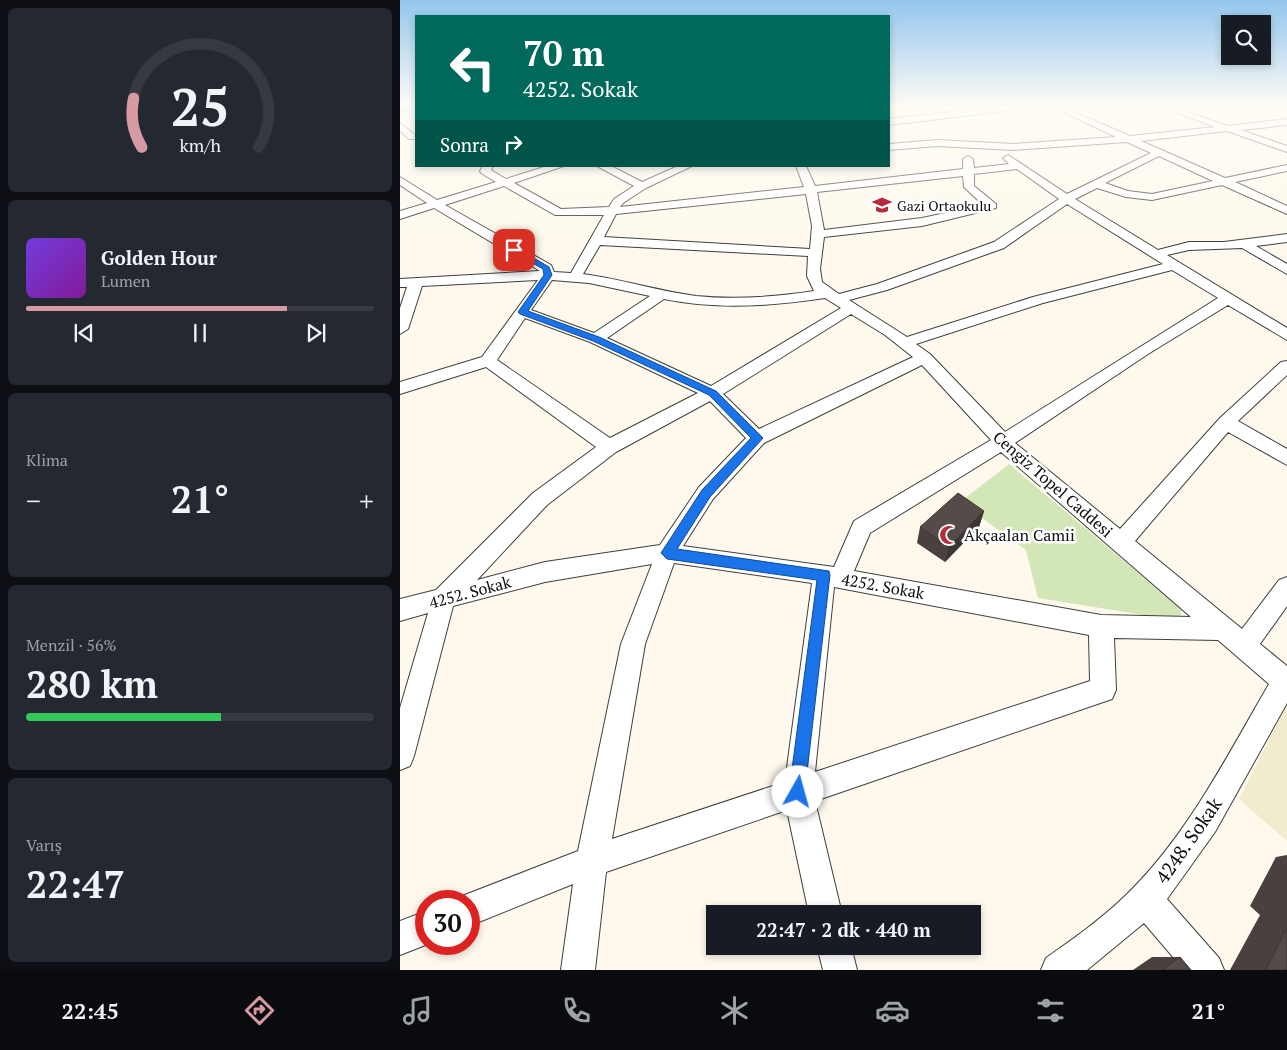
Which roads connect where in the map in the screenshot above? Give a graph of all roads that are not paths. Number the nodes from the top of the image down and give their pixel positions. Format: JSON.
{"nodes":[{"id":1,"x":969,"y":152,"type":"edge"},
{"id":2,"x":1003,"y":152,"type":"edge"},
{"id":3,"x":1160,"y":152,"type":"joint"},
{"id":4,"x":1019,"y":166,"type":"junction"},
{"id":5,"x":487,"y":167,"type":"edge"},
{"id":6,"x":556,"y":167,"type":"edge"},
{"id":7,"x":604,"y":167,"type":"edge"},
{"id":8,"x":685,"y":167,"type":"edge"},
{"id":9,"x":801,"y":167,"type":"edge"},
{"id":10,"x":1287,"y":168,"type":"edge"},
{"id":11,"x":968,"y":172,"type":"junction"},
{"id":12,"x":400,"y":180,"type":"edge"},
{"id":13,"x":504,"y":182,"type":"junction"},
{"id":14,"x":1227,"y":182,"type":"junction"},
{"id":15,"x":1097,"y":184,"type":"junction"},
{"id":16,"x":642,"y":186,"type":"junction"},
{"id":17,"x":812,"y":190,"type":"junction"},
{"id":18,"x":1067,"y":198,"type":"junction"},
{"id":19,"x":434,"y":203,"type":"junction"},
{"id":20,"x":614,"y":210,"type":"junction"},
{"id":21,"x":1287,"y":210,"type":"edge"},
{"id":22,"x":400,"y":215,"type":"edge"},
{"id":23,"x":818,"y":234,"type":"junction"},
{"id":24,"x":1287,"y":238,"type":"edge"},
{"id":25,"x":596,"y":241,"type":"junction"},
{"id":26,"x":1243,"y":243,"type":"junction"},
{"id":27,"x":816,"y":253,"type":"junction"},
{"id":28,"x":1156,"y":254,"type":"junction"},
{"id":29,"x":1174,"y":265,"type":"junction"},
{"id":30,"x":1287,"y":270,"type":"edge"},
{"id":31,"x":548,"y":275,"type":"junction"},
{"id":32,"x":575,"y":277,"type":"junction"},
{"id":33,"x":416,"y":282,"type":"junction"},
{"id":34,"x":400,"y":283,"type":"edge"},
{"id":35,"x":662,"y":294,"type":"junction"},
{"id":36,"x":834,"y":297,"type":"junction"},
{"id":37,"x":1227,"y":299,"type":"junction"},
{"id":38,"x":523,"y":312,"type":"junction"},
{"id":39,"x":400,"y":329,"type":"edge"},
{"id":40,"x":1287,"y":335,"type":"edge"},
{"id":41,"x":596,"y":339,"type":"junction"},
{"id":42,"x":905,"y":343,"type":"junction"},
{"id":43,"x":924,"y":358,"type":"junction"},
{"id":44,"x":488,"y":361,"type":"junction"},
{"id":45,"x":1287,"y":366,"type":"edge"},
{"id":46,"x":400,"y":388,"type":"edge"},
{"id":47,"x":712,"y":393,"type":"junction"},
{"id":48,"x":1226,"y":422,"type":"junction"},
{"id":49,"x":757,"y":438,"type":"junction"},
{"id":50,"x":1003,"y":442,"type":"junction"},
{"id":51,"x":609,"y":447,"type":"junction"},
{"id":52,"x":1287,"y":458,"type":"edge"},
{"id":53,"x":1120,"y":543,"type":"junction"},
{"id":54,"x":667,"y":553,"type":"junction"},
{"id":55,"x":832,"y":577,"type":"junction"},
{"id":56,"x":1287,"y":587,"type":"edge"},
{"id":57,"x":444,"y":598,"type":"junction"},
{"id":58,"x":400,"y":610,"type":"edge"},
{"id":59,"x":1101,"y":626,"type":"junction"},
{"id":60,"x":1221,"y":629,"type":"junction"},
{"id":61,"x":1242,"y":647,"type":"junction"},
{"id":62,"x":1286,"y":682,"type":"edge"},
{"id":63,"x":400,"y":756,"type":"edge"},
{"id":64,"x":798,"y":792,"type":"junction"},
{"id":65,"x":592,"y":861,"type":"junction"},
{"id":66,"x":1146,"y":899,"type":"junction"},
{"id":67,"x":824,"y":905,"type":"edge"},
{"id":68,"x":480,"y":906,"type":"edge"},
{"id":69,"x":415,"y":932,"type":"edge"},
{"id":70,"x":400,"y":938,"type":"edge"},
{"id":71,"x":836,"y":955,"type":"edge"},
{"id":72,"x":578,"y":970,"type":"edge"},
{"id":73,"x":840,"y":970,"type":"edge"},
{"id":74,"x":1058,"y":970,"type":"edge"},
{"id":75,"x":1207,"y":970,"type":"edge"}],
"edges":[{"from":1,"to":11,"type":"street"},
{"from":2,"to":4,"type":"street"},
{"from":3,"to":14,"type":"street"},
{"from":3,"to":15,"type":"street"},
{"from":4,"to":11,"type":"street"},
{"from":4,"to":18,"type":"street"},
{"from":5,"to":13,"type":"street"},
{"from":6,"to":13,"type":"street"},
{"from":7,"to":16,"type":"street"},
{"from":8,"to":16,"type":"street"},
{"from":9,"to":17,"type":"street"},
{"from":10,"to":14,"type":"street"},
{"from":11,"to":17,"type":"street"},
{"from":11,"to":23,"type":"street"},
{"from":12,"to":19,"type":"street"},
{"from":13,"to":19,"type":"street"},
{"from":13,"to":20,"type":"street"},
{"from":14,"to":15,"type":"street"},
{"from":14,"to":21,"type":"street"},
{"from":15,"to":18,"type":"street"},
{"from":16,"to":20,"type":"street"},
{"from":17,"to":20,"type":"street"},
{"from":17,"to":23,"type":"street"},
{"from":18,"to":28,"type":"street"},
{"from":18,"to":36,"type":"street"},
{"from":19,"to":22,"type":"street"},
{"from":19,"to":31,"type":"street"},
{"from":20,"to":25,"type":"street"},
{"from":23,"to":27,"type":"street"},
{"from":24,"to":26,"type":"street"},
{"from":25,"to":27,"type":"street"},
{"from":25,"to":32,"type":"street"},
{"from":26,"to":28,"type":"street"},
{"from":26,"to":30,"type":"street"},
{"from":27,"to":36,"type":"street"},
{"from":28,"to":29,"type":"street"},
{"from":29,"to":37,"type":"street"},
{"from":29,"to":42,"type":"street"},
{"from":31,"to":32,"type":"street"},
{"from":31,"to":33,"type":"street"},
{"from":31,"to":38,"type":"street"},
{"from":32,"to":35,"type":"street"},
{"from":33,"to":34,"type":"street"},
{"from":33,"to":39,"type":"street"},
{"from":35,"to":36,"type":"street"},
{"from":35,"to":41,"type":"street"},
{"from":36,"to":42,"type":"street","name":"Cengiz Topel Caddesi"},
{"from":36,"to":47,"type":"street"},
{"from":37,"to":40,"type":"street"},
{"from":37,"to":50,"type":"street"},
{"from":38,"to":41,"type":"street"},
{"from":38,"to":44,"type":"street"},
{"from":41,"to":47,"type":"street"},
{"from":42,"to":43,"type":"street","name":"Cengiz Topel Caddesi"},
{"from":43,"to":49,"type":"street"},
{"from":43,"to":50,"type":"street","name":"Cengiz Topel Caddesi"},
{"from":44,"to":46,"type":"street"},
{"from":44,"to":51,"type":"street"},
{"from":45,"to":48,"type":"street"},
{"from":47,"to":49,"type":"street"},
{"from":47,"to":51,"type":"street"},
{"from":48,"to":52,"type":"street"},
{"from":48,"to":53,"type":"street"},
{"from":49,"to":54,"type":"street"},
{"from":50,"to":53,"type":"street","name":"Cengiz Topel Caddesi"},
{"from":50,"to":55,"type":"street"},
{"from":51,"to":57,"type":"street"},
{"from":53,"to":60,"type":"street","name":"Cengiz Topel Caddesi"},
{"from":54,"to":55,"type":"street","name":"4252. Sokak"},
{"from":54,"to":57,"type":"street","name":"4252. Sokak"},
{"from":54,"to":65,"type":"street"},
{"from":55,"to":59,"type":"street","name":"4252. Sokak"},
{"from":55,"to":64,"type":"street"},
{"from":56,"to":61,"type":"street"},
{"from":57,"to":58,"type":"street","name":"4252. Sokak"},
{"from":57,"to":63,"type":"street"},
{"from":59,"to":60,"type":"street","name":"4252. Sokak"},
{"from":59,"to":64,"type":"street"},
{"from":60,"to":61,"type":"street","name":"Cengiz Topel Caddesi"},
{"from":61,"to":62,"type":"street","name":"Cengiz Topel Caddesi"},
{"from":62,"to":66,"type":"street","name":"4248. Sokak"},
{"from":64,"to":65,"type":"street"},
{"from":64,"to":67,"type":"street"},
{"from":65,"to":68,"type":"street"},
{"from":65,"to":72,"type":"street"},
{"from":66,"to":74,"type":"street","name":"4248. Sokak"},
{"from":66,"to":75,"type":"street"},
{"from":69,"to":70,"type":"street"},
{"from":71,"to":73,"type":"street"}]}
